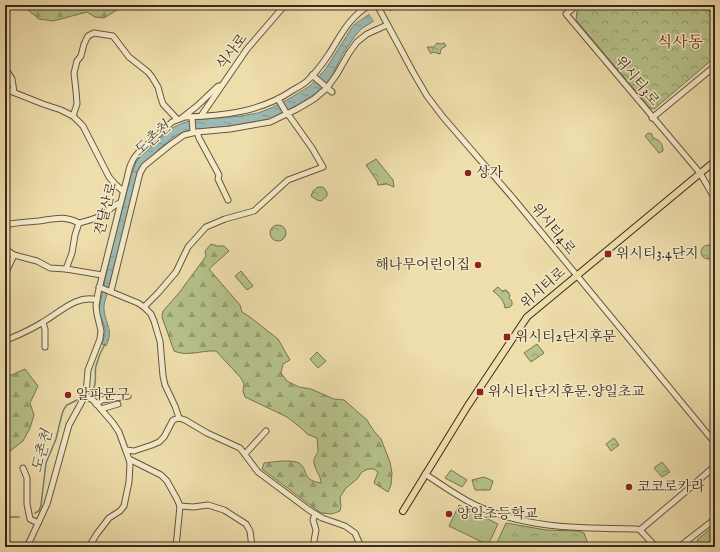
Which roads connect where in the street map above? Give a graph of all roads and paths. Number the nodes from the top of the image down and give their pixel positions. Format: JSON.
{"nodes":[{"id":1,"x":286,"y":5,"type":"edge"},
{"id":2,"x":370,"y":5,"type":"edge"},
{"id":3,"x":577,"y":5,"type":"edge"},
{"id":4,"x":708,"y":5,"type":"edge"},
{"id":5,"x":377,"y":6,"type":"edge"},
{"id":6,"x":715,"y":14,"type":"edge"},
{"id":7,"x":386,"y":23,"type":"junction"},
{"id":8,"x":715,"y":66,"type":"edge"},
{"id":9,"x":5,"y":68,"type":"edge"},
{"id":10,"x":313,"y":76,"type":"junction"},
{"id":11,"x":222,"y":85,"type":"junction"},
{"id":12,"x":326,"y":87,"type":"junction"},
{"id":13,"x":5,"y":88,"type":"edge"},
{"id":14,"x":14,"y":92,"type":"junction"},
{"id":15,"x":332,"y":92,"type":"dead end"},
{"id":16,"x":279,"y":100,"type":"junction"},
{"id":17,"x":287,"y":113,"type":"junction"},
{"id":18,"x":73,"y":116,"type":"junction"},
{"id":19,"x":201,"y":116,"type":"junction"},
{"id":20,"x":192,"y":117,"type":"junction"},
{"id":21,"x":180,"y":118,"type":"junction"},
{"id":22,"x":652,"y":118,"type":"junction"},
{"id":23,"x":194,"y":131,"type":"junction"},
{"id":24,"x":715,"y":161,"type":"edge"},
{"id":25,"x":700,"y":173,"type":"junction"},
{"id":26,"x":123,"y":191,"type":"junction"},
{"id":27,"x":228,"y":200,"type":"dead end"},
{"id":28,"x":715,"y":200,"type":"edge"},
{"id":29,"x":120,"y":203,"type":"junction"},
{"id":30,"x":79,"y":223,"type":"junction"},
{"id":31,"x":5,"y":225,"type":"edge"},
{"id":32,"x":5,"y":249,"type":"edge"},
{"id":33,"x":14,"y":254,"type":"junction"},
{"id":34,"x":66,"y":269,"type":"junction"},
{"id":35,"x":8,"y":270,"type":"dead end"},
{"id":36,"x":102,"y":275,"type":"junction"},
{"id":37,"x":576,"y":276,"type":"junction"},
{"id":38,"x":100,"y":287,"type":"junction"},
{"id":39,"x":110,"y":291,"type":"junction"},
{"id":40,"x":97,"y":300,"type":"junction"},
{"id":41,"x":144,"y":307,"type":"junction"},
{"id":42,"x":43,"y":323,"type":"junction"},
{"id":43,"x":5,"y":340,"type":"edge"},
{"id":44,"x":45,"y":347,"type":"dead end"},
{"id":45,"x":85,"y":396,"type":"junction"},
{"id":46,"x":128,"y":396,"type":"dead end"},
{"id":47,"x":96,"y":404,"type":"junction"},
{"id":48,"x":118,"y":404,"type":"dead end"},
{"id":49,"x":101,"y":409,"type":"junction"},
{"id":50,"x":179,"y":418,"type":"junction"},
{"id":51,"x":266,"y":431,"type":"dead end"},
{"id":52,"x":715,"y":443,"type":"edge"},
{"id":53,"x":126,"y":450,"type":"junction"},
{"id":54,"x":245,"y":454,"type":"junction"},
{"id":55,"x":129,"y":459,"type":"junction"},
{"id":56,"x":715,"y":466,"type":"edge"},
{"id":57,"x":23,"y":468,"type":"dead end"},
{"id":58,"x":426,"y":474,"type":"junction"},
{"id":59,"x":180,"y":506,"type":"junction"},
{"id":60,"x":403,"y":511,"type":"dead end"},
{"id":61,"x":315,"y":514,"type":"junction"},
{"id":62,"x":715,"y":519,"type":"edge"},
{"id":63,"x":38,"y":523,"type":"junction"},
{"id":64,"x":640,"y":530,"type":"junction"},
{"id":65,"x":314,"y":540,"type":"dead end"},
{"id":66,"x":27,"y":547,"type":"edge"},
{"id":67,"x":89,"y":547,"type":"edge"},
{"id":68,"x":176,"y":547,"type":"edge"},
{"id":69,"x":252,"y":547,"type":"edge"},
{"id":70,"x":361,"y":547,"type":"edge"},
{"id":71,"x":656,"y":547,"type":"edge"},
{"id":72,"x":678,"y":547,"type":"edge"}],
"edges":[{"from":1,"to":11,"type":"street","name":"식사로"},
{"from":2,"to":10,"type":"street"},
{"from":3,"to":22,"type":"street","name":"위시티3로"},
{"from":4,"to":6,"type":"street"},
{"from":5,"to":7,"type":"street","name":"위시티4로"},
{"from":7,"to":12,"type":"street"},
{"from":7,"to":37,"type":"street","name":"위시티4로"},
{"from":8,"to":22,"type":"street"},
{"from":9,"to":14,"type":"street"},
{"from":10,"to":12,"type":"street"},
{"from":10,"to":16,"type":"street"},
{"from":11,"to":19,"type":"street","name":"식사로"},
{"from":11,"to":21,"type":"street","name":"견달산로"},
{"from":12,"to":15,"type":"street"},
{"from":12,"to":17,"type":"street"},
{"from":13,"to":14,"type":"street"},
{"from":14,"to":18,"type":"street"},
{"from":16,"to":17,"type":"street"},
{"from":16,"to":19,"type":"street"},
{"from":17,"to":23,"type":"street"},
{"from":17,"to":41,"type":"street"},
{"from":18,"to":21,"type":"street"},
{"from":18,"to":26,"type":"street"},
{"from":19,"to":20,"type":"street"},
{"from":20,"to":21,"type":"street"},
{"from":20,"to":23,"type":"street"},
{"from":21,"to":26,"type":"street","name":"견달산로"},
{"from":22,"to":25,"type":"street","name":"위시티3로"},
{"from":23,"to":27,"type":"street"},
{"from":23,"to":39,"type":"street"},
{"from":24,"to":25,"type":"main road","name":"위시티로"},
{"from":25,"to":28,"type":"street","name":"위시티3로"},
{"from":25,"to":37,"type":"main road","name":"위시티로"},
{"from":26,"to":29,"type":"street","name":"견달산로"},
{"from":29,"to":30,"type":"street"},
{"from":29,"to":36,"type":"street","name":"견달산로"},
{"from":30,"to":31,"type":"street"},
{"from":30,"to":34,"type":"street"},
{"from":32,"to":33,"type":"street"},
{"from":33,"to":34,"type":"street"},
{"from":33,"to":35,"type":"street"},
{"from":34,"to":36,"type":"street"},
{"from":36,"to":38,"type":"street","name":"견달산로"},
{"from":37,"to":52,"type":"street","name":"위시티4로"},
{"from":37,"to":58,"type":"main road","name":"위시티로"},
{"from":38,"to":39,"type":"street"},
{"from":38,"to":40,"type":"street","name":"견달산로"},
{"from":39,"to":41,"type":"street"},
{"from":40,"to":42,"type":"street"},
{"from":40,"to":45,"type":"street","name":"견달산로"},
{"from":41,"to":50,"type":"street"},
{"from":42,"to":43,"type":"street"},
{"from":42,"to":44,"type":"street"},
{"from":45,"to":47,"type":"street"},
{"from":45,"to":63,"type":"street","name":"견달산로"},
{"from":46,"to":47,"type":"street"},
{"from":47,"to":49,"type":"street"},
{"from":48,"to":49,"type":"street"},
{"from":49,"to":53,"type":"street"},
{"from":50,"to":53,"type":"street"},
{"from":50,"to":54,"type":"street"},
{"from":51,"to":54,"type":"street"},
{"from":53,"to":55,"type":"street"},
{"from":54,"to":61,"type":"street"},
{"from":55,"to":59,"type":"street"},
{"from":55,"to":67,"type":"street"},
{"from":56,"to":64,"type":"street"},
{"from":57,"to":63,"type":"street"},
{"from":58,"to":60,"type":"main road","name":"위시티로"},
{"from":58,"to":64,"type":"street"},
{"from":59,"to":68,"type":"street"},
{"from":59,"to":69,"type":"street"},
{"from":61,"to":65,"type":"street"},
{"from":61,"to":70,"type":"street"},
{"from":62,"to":72,"type":"street"},
{"from":63,"to":66,"type":"street","name":"견달산로"},
{"from":64,"to":71,"type":"street"}]}
